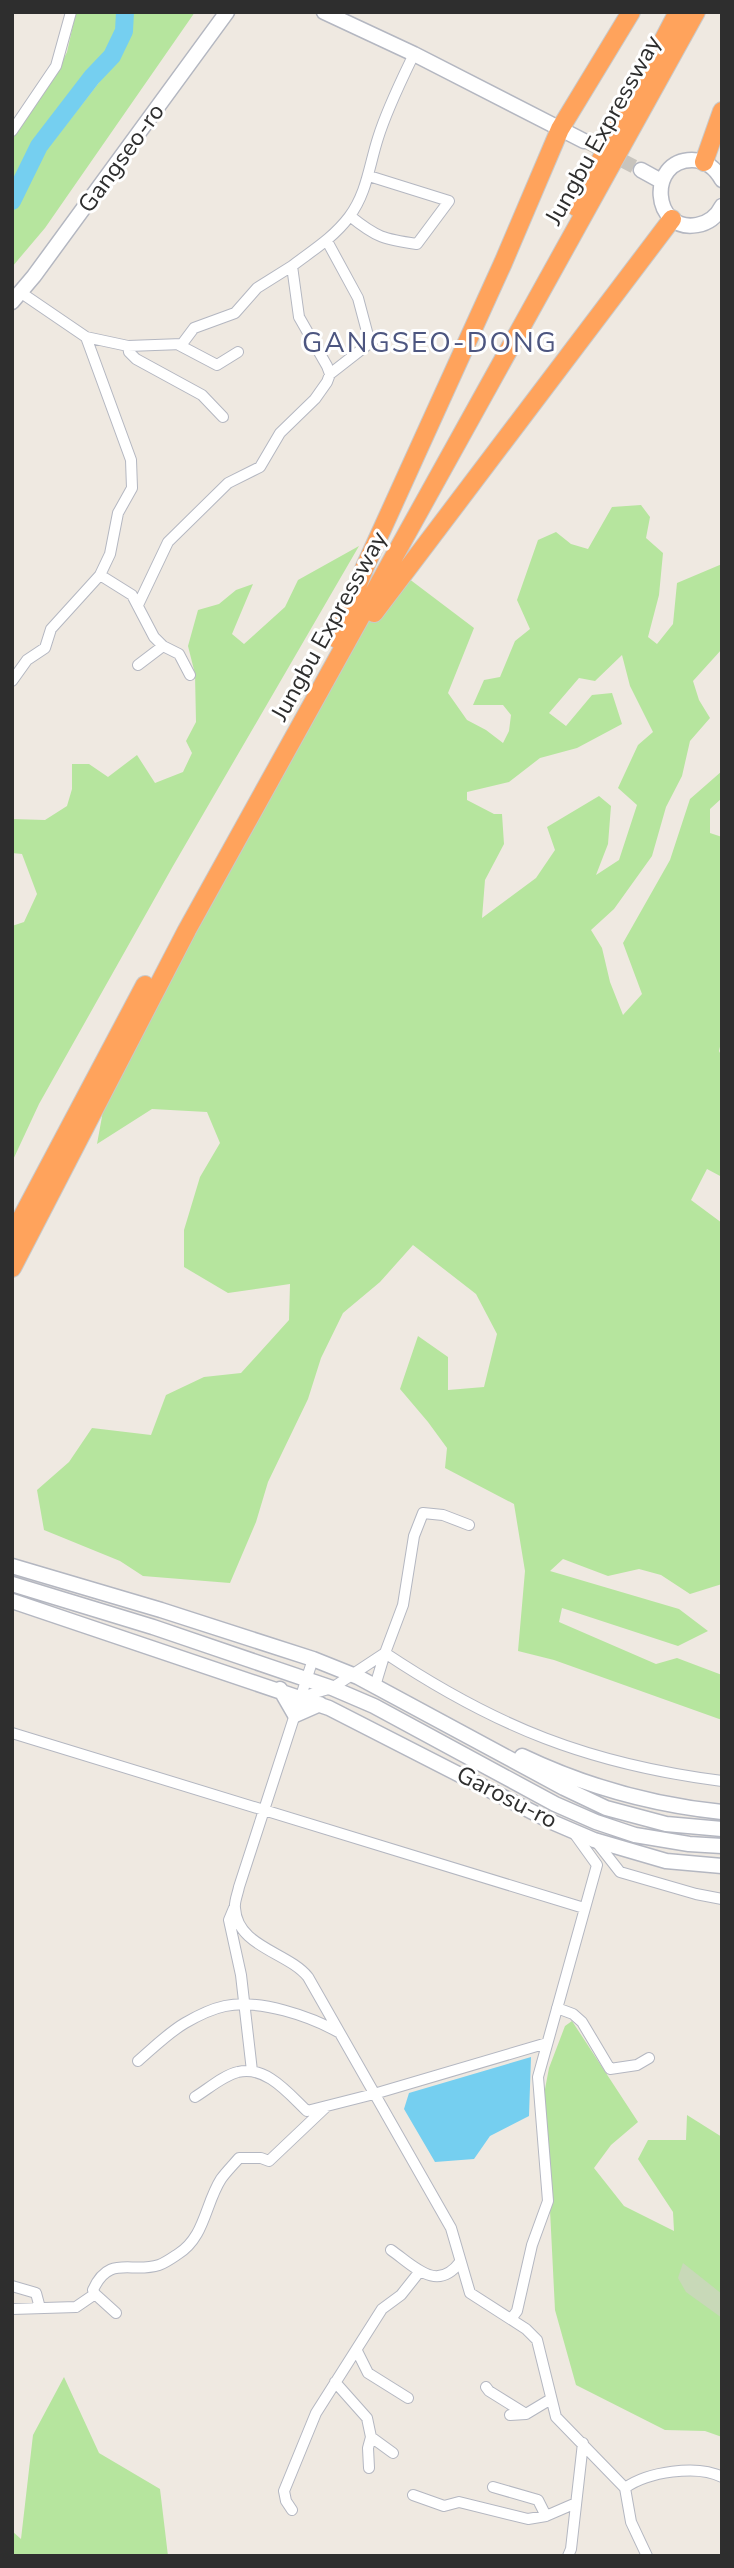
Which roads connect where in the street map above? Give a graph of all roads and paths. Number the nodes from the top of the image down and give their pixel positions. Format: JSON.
{"nodes":[{"id":1,"x":71,"y":12,"type":"edge"},
{"id":2,"x":227,"y":12,"type":"edge"},
{"id":3,"x":324,"y":12,"type":"edge"},
{"id":4,"x":631,"y":12,"type":"edge"},
{"id":5,"x":678,"y":12,"type":"edge"},
{"id":6,"x":696,"y":12,"type":"edge"},
{"id":7,"x":414,"y":54,"type":"junction"},
{"id":8,"x":722,"y":111,"type":"edge"},
{"id":9,"x":559,"y":129,"type":"junction"},
{"id":10,"x":12,"y":131,"type":"edge"},
{"id":11,"x":584,"y":141,"type":"tunnel mouth"},
{"id":12,"x":704,"y":162,"type":"junction"},
{"id":13,"x":641,"y":170,"type":"tunnel mouth"},
{"id":14,"x":369,"y":176,"type":"junction"},
{"id":15,"x":722,"y":180,"type":"edge"},
{"id":16,"x":661,"y":181,"type":"junction"},
{"id":17,"x":722,"y":206,"type":"edge"},
{"id":18,"x":350,"y":216,"type":"junction"},
{"id":19,"x":672,"y":219,"type":"junction"},
{"id":20,"x":327,"y":241,"type":"junction"},
{"id":21,"x":292,"y":266,"type":"junction"},
{"id":22,"x":16,"y":297,"type":"edge"},
{"id":23,"x":380,"y":335,"type":"dead end"},
{"id":24,"x":86,"y":337,"type":"junction"},
{"id":25,"x":370,"y":344,"type":"junction"},
{"id":26,"x":180,"y":345,"type":"junction"},
{"id":27,"x":128,"y":346,"type":"junction"},
{"id":28,"x":238,"y":352,"type":"dead end"},
{"id":29,"x":330,"y":374,"type":"junction"},
{"id":30,"x":223,"y":417,"type":"dead end"},
{"id":31,"x":100,"y":575,"type":"junction"},
{"id":32,"x":138,"y":606,"type":"junction"},
{"id":33,"x":342,"y":642,"type":"junction"},
{"id":34,"x":163,"y":646,"type":"junction"},
{"id":35,"x":138,"y":665,"type":"dead end"},
{"id":36,"x":190,"y":675,"type":"dead end"},
{"id":37,"x":12,"y":681,"type":"edge"},
{"id":38,"x":12,"y":1236,"type":"edge"},
{"id":39,"x":12,"y":1268,"type":"edge"},
{"id":40,"x":469,"y":1525,"type":"dead end"},
{"id":41,"x":12,"y":1566,"type":"edge"},
{"id":42,"x":12,"y":1584,"type":"edge"},
{"id":43,"x":12,"y":1601,"type":"edge"},
{"id":44,"x":385,"y":1653,"type":"junction"},
{"id":45,"x":313,"y":1659,"type":"junction"},
{"id":46,"x":353,"y":1675,"type":"junction"},
{"id":47,"x":307,"y":1679,"type":"junction"},
{"id":48,"x":375,"y":1686,"type":"junction"},
{"id":49,"x":331,"y":1688,"type":"junction"},
{"id":50,"x":280,"y":1689,"type":"junction"},
{"id":51,"x":301,"y":1697,"type":"junction"},
{"id":52,"x":320,"y":1704,"type":"junction"},
{"id":53,"x":295,"y":1714,"type":"junction"},
{"id":54,"x":442,"y":1722,"type":"junction"},
{"id":55,"x":12,"y":1733,"type":"edge"},
{"id":56,"x":722,"y":1781,"type":"edge"},
{"id":57,"x":264,"y":1811,"type":"junction"},
{"id":58,"x":722,"y":1812,"type":"edge"},
{"id":59,"x":722,"y":1829,"type":"edge"},
{"id":60,"x":572,"y":1830,"type":"junction"},
{"id":61,"x":594,"y":1840,"type":"junction"},
{"id":62,"x":722,"y":1846,"type":"edge"},
{"id":63,"x":722,"y":1866,"type":"edge"},
{"id":64,"x":722,"y":1899,"type":"edge"},
{"id":65,"x":234,"y":1908,"type":"junction"},
{"id":66,"x":584,"y":1908,"type":"junction"},
{"id":67,"x":243,"y":2005,"type":"junction"},
{"id":68,"x":556,"y":2008,"type":"junction"},
{"id":69,"x":341,"y":2034,"type":"junction"},
{"id":70,"x":547,"y":2043,"type":"junction"},
{"id":71,"x":649,"y":2058,"type":"dead end"},
{"id":72,"x":138,"y":2061,"type":"dead end"},
{"id":73,"x":251,"y":2071,"type":"junction"},
{"id":74,"x":374,"y":2094,"type":"junction"},
{"id":75,"x":195,"y":2097,"type":"dead end"},
{"id":76,"x":328,"y":2105,"type":"junction"},
{"id":77,"x":391,"y":2250,"type":"dead end"},
{"id":78,"x":460,"y":2262,"type":"junction"},
{"id":79,"x":420,"y":2271,"type":"junction"},
{"id":80,"x":12,"y":2287,"type":"edge"},
{"id":81,"x":95,"y":2294,"type":"junction"},
{"id":82,"x":40,"y":2308,"type":"junction"},
{"id":83,"x":12,"y":2309,"type":"edge"},
{"id":84,"x":116,"y":2313,"type":"dead end"},
{"id":85,"x":510,"y":2319,"type":"junction"},
{"id":86,"x":357,"y":2351,"type":"junction"},
{"id":87,"x":335,"y":2382,"type":"junction"},
{"id":88,"x":486,"y":2387,"type":"dead end"},
{"id":89,"x":408,"y":2398,"type":"dead end"},
{"id":90,"x":551,"y":2399,"type":"junction"},
{"id":91,"x":526,"y":2414,"type":"junction"},
{"id":92,"x":510,"y":2415,"type":"dead end"},
{"id":93,"x":371,"y":2437,"type":"junction"},
{"id":94,"x":583,"y":2443,"type":"junction"},
{"id":95,"x":393,"y":2453,"type":"dead end"},
{"id":96,"x":369,"y":2469,"type":"dead end"},
{"id":97,"x":721,"y":2475,"type":"edge"},
{"id":98,"x":493,"y":2487,"type":"dead end"},
{"id":99,"x":625,"y":2488,"type":"junction"},
{"id":100,"x":413,"y":2494,"type":"dead end"},
{"id":101,"x":576,"y":2503,"type":"junction"},
{"id":102,"x":292,"y":2510,"type":"dead end"},
{"id":103,"x":630,"y":2512,"type":"junction"},
{"id":104,"x":547,"y":2516,"type":"junction"},
{"id":105,"x":568,"y":2556,"type":"edge"},
{"id":106,"x":640,"y":2556,"type":"edge"},
{"id":107,"x":647,"y":2556,"type":"edge"}],
"edges":[{"from":1,"to":10,"type":"street"},
{"from":2,"to":22,"type":"main road","name":"Gangseo-ro"},
{"from":3,"to":7,"type":"main road"},
{"from":4,"to":9,"type":"highway"},
{"from":5,"to":33,"type":"highway","name":"Jungbu Expressway"},
{"from":6,"to":33,"type":"highway","name":"Jungbu Expressway"},
{"from":7,"to":9,"type":"main road"},
{"from":7,"to":14,"type":"street"},
{"from":8,"to":12,"type":"highway"},
{"from":9,"to":11,"type":"main road"},
{"from":9,"to":33,"type":"highway"},
{"from":12,"to":15,"type":"main road"},
{"from":12,"to":16,"type":"main road"},
{"from":13,"to":16,"type":"main road"},
{"from":14,"to":18,"type":"street"},
{"from":14,"to":18,"type":"street"},
{"from":16,"to":19,"type":"main road"},
{"from":17,"to":19,"type":"main road"},
{"from":18,"to":20,"type":"street"},
{"from":19,"to":33,"type":"highway"},
{"from":20,"to":21,"type":"street"},
{"from":20,"to":25,"type":"street"},
{"from":21,"to":26,"type":"street"},
{"from":21,"to":29,"type":"street"},
{"from":22,"to":24,"type":"street"},
{"from":23,"to":25,"type":"street"},
{"from":24,"to":27,"type":"street"},
{"from":24,"to":31,"type":"street"},
{"from":25,"to":29,"type":"street"},
{"from":26,"to":27,"type":"street"},
{"from":26,"to":28,"type":"street"},
{"from":27,"to":30,"type":"street"},
{"from":29,"to":32,"type":"street"},
{"from":31,"to":32,"type":"street"},
{"from":31,"to":37,"type":"street"},
{"from":32,"to":34,"type":"street"},
{"from":33,"to":38,"type":"highway","name":"Jungbu Expressway"},
{"from":33,"to":39,"type":"highway","name":"Jungbu Expressway"},
{"from":34,"to":35,"type":"street"},
{"from":34,"to":36,"type":"street"},
{"from":40,"to":44,"type":"street"},
{"from":41,"to":45,"type":"main road","name":"Garosu-ro"},
{"from":42,"to":47,"type":"main road","name":"Garosu-ro"},
{"from":43,"to":50,"type":"main road","name":"Garosu-ro"},
{"from":44,"to":46,"type":"street"},
{"from":44,"to":48,"type":"street"},
{"from":44,"to":56,"type":"street"},
{"from":45,"to":46,"type":"main road","name":"Garosu-ro"},
{"from":45,"to":47,"type":"street"},
{"from":46,"to":48,"type":"main road","name":"Garosu-ro"},
{"from":46,"to":49,"type":"street"},
{"from":47,"to":49,"type":"main road","name":"Garosu-ro"},
{"from":47,"to":51,"type":"street"},
{"from":48,"to":54,"type":"main road","name":"Garosu-ro"},
{"from":49,"to":51,"type":"street"},
{"from":49,"to":62,"type":"main road","name":"Garosu-ro"},
{"from":50,"to":51,"type":"main road","name":"Garosu-ro"},
{"from":50,"to":53,"type":"main road"},
{"from":51,"to":52,"type":"main road","name":"Garosu-ro"},
{"from":51,"to":53,"type":"street"},
{"from":52,"to":53,"type":"main road"},
{"from":52,"to":60,"type":"main road","name":"Garosu-ro"},
{"from":53,"to":57,"type":"street"},
{"from":54,"to":58,"type":"main road","name":"Garosu-ro"},
{"from":54,"to":59,"type":"main road","name":"Garosu-ro"},
{"from":55,"to":57,"type":"street"},
{"from":57,"to":65,"type":"street"},
{"from":57,"to":66,"type":"street"},
{"from":60,"to":61,"type":"main road","name":"Garosu-ro"},
{"from":60,"to":66,"type":"street"},
{"from":61,"to":63,"type":"main road","name":"Garosu-ro"},
{"from":61,"to":64,"type":"street"},
{"from":65,"to":67,"type":"street"},
{"from":65,"to":69,"type":"street"},
{"from":66,"to":68,"type":"street"},
{"from":67,"to":69,"type":"street"},
{"from":67,"to":72,"type":"street"},
{"from":67,"to":73,"type":"street"},
{"from":68,"to":70,"type":"street"},
{"from":68,"to":71,"type":"street"},
{"from":69,"to":74,"type":"street"},
{"from":70,"to":74,"type":"street"},
{"from":70,"to":85,"type":"street"},
{"from":73,"to":75,"type":"street"},
{"from":73,"to":76,"type":"street"},
{"from":74,"to":76,"type":"street"},
{"from":74,"to":78,"type":"street"},
{"from":76,"to":81,"type":"street"},
{"from":77,"to":79,"type":"street"},
{"from":78,"to":79,"type":"street"},
{"from":78,"to":85,"type":"street"},
{"from":79,"to":86,"type":"street"},
{"from":80,"to":82,"type":"street"},
{"from":81,"to":82,"type":"street"},
{"from":81,"to":84,"type":"street"},
{"from":82,"to":83,"type":"street"},
{"from":85,"to":90,"type":"street"},
{"from":86,"to":87,"type":"street"},
{"from":86,"to":89,"type":"street"},
{"from":87,"to":93,"type":"street"},
{"from":87,"to":102,"type":"street"},
{"from":88,"to":91,"type":"street"},
{"from":90,"to":91,"type":"street"},
{"from":90,"to":94,"type":"street"},
{"from":91,"to":92,"type":"street"},
{"from":93,"to":95,"type":"street"},
{"from":93,"to":96,"type":"street"},
{"from":94,"to":99,"type":"street"},
{"from":94,"to":101,"type":"street"},
{"from":97,"to":99,"type":"street"},
{"from":98,"to":104,"type":"street"},
{"from":99,"to":103,"type":"street"},
{"from":100,"to":104,"type":"street"},
{"from":101,"to":104,"type":"street"},
{"from":101,"to":105,"type":"street"},
{"from":103,"to":106,"type":"street"},
{"from":103,"to":107,"type":"street"}]}
